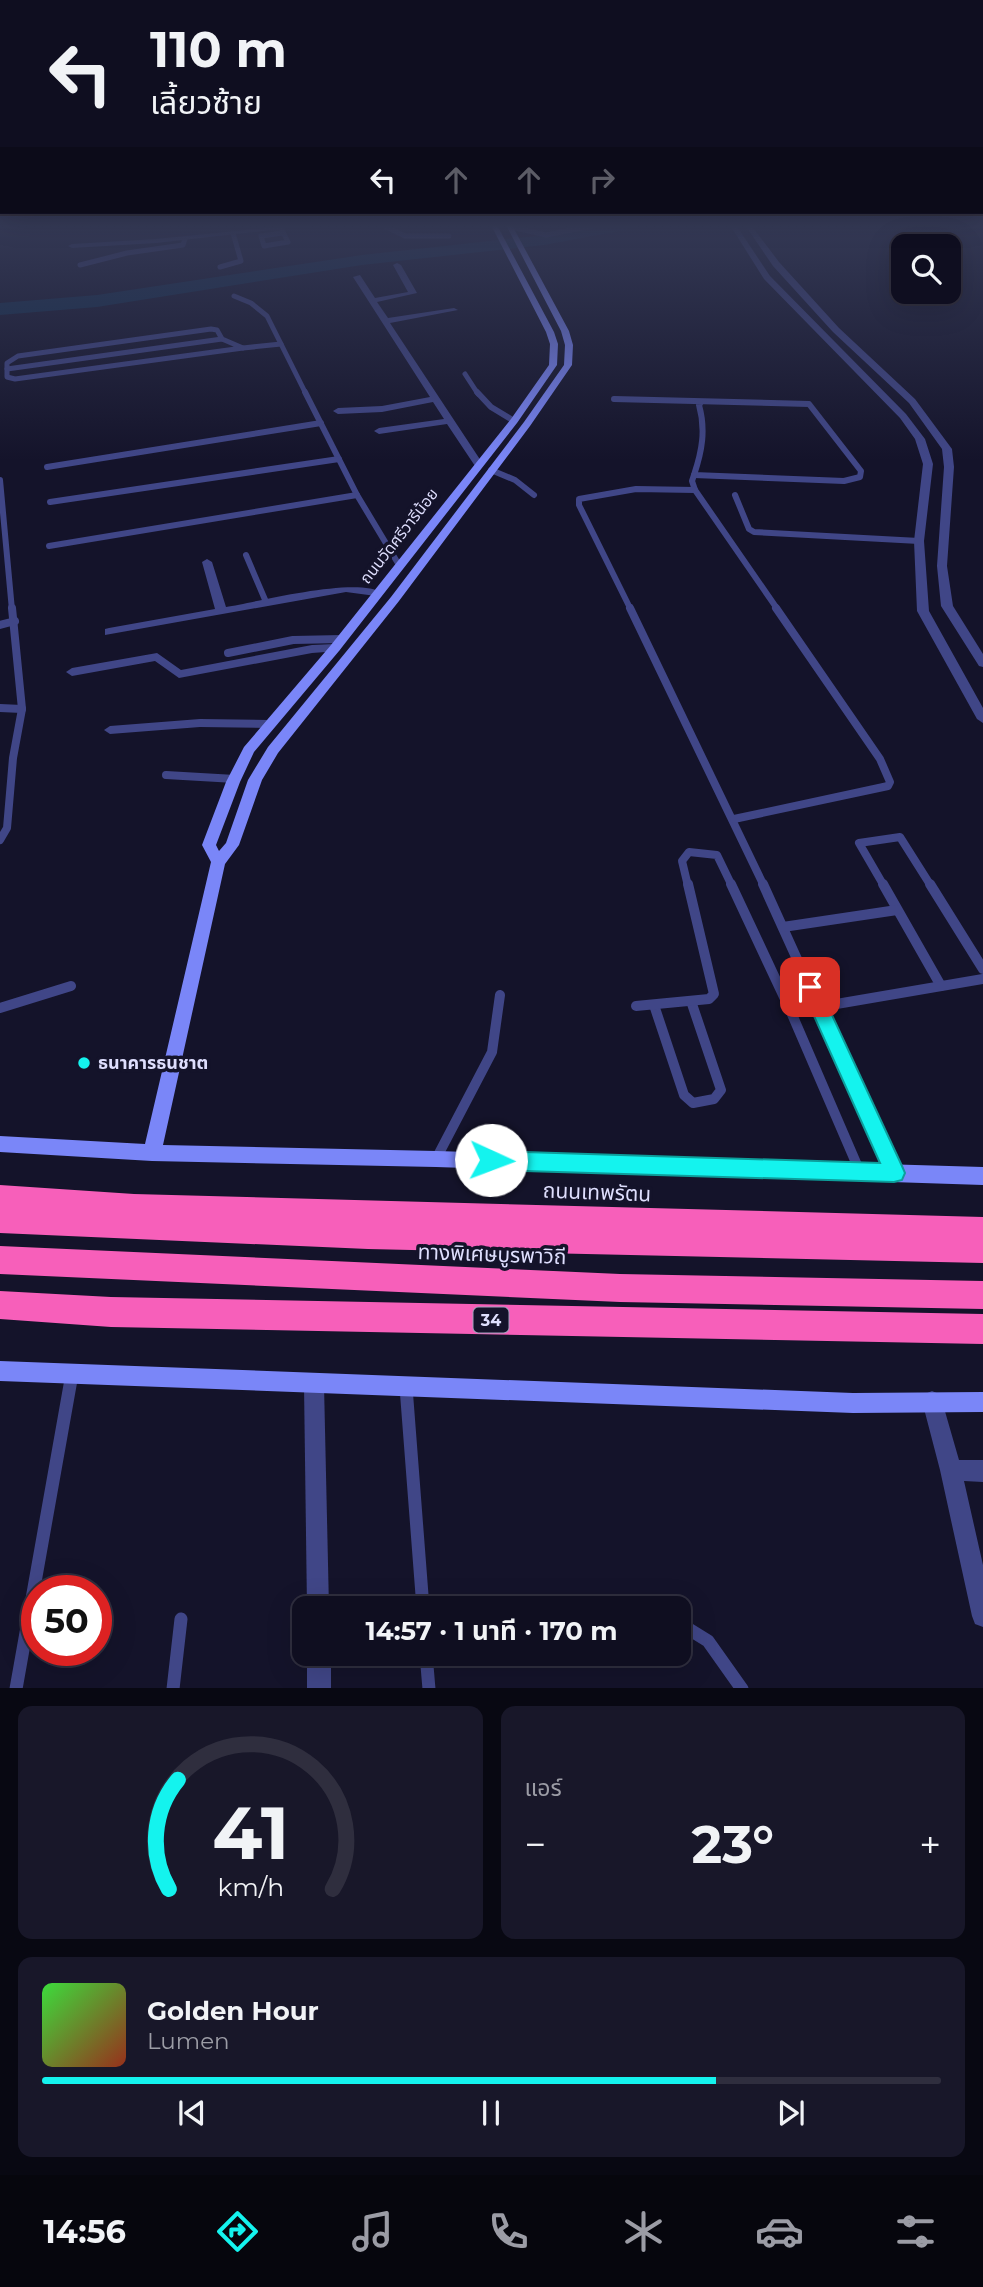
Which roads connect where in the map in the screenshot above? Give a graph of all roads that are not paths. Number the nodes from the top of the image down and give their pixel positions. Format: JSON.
{"nodes":[{"id":1,"x":252,"y":304,"type":"edge"},
{"id":2,"x":374,"y":304,"type":"edge"},
{"id":3,"x":536,"y":304,"type":"edge"},
{"id":4,"x":551,"y":304,"type":"edge"},
{"id":5,"x":793,"y":304,"type":"edge"},
{"id":6,"x":812,"y":304,"type":"edge"},
{"id":7,"x":454,"y":310,"type":"dead end"},
{"id":8,"x":385,"y":321,"type":"junction"},
{"id":9,"x":836,"y":330,"type":"junction"},
{"id":10,"x":820,"y":331,"type":"junction"},
{"id":11,"x":222,"y":339,"type":"junction"},
{"id":12,"x":281,"y":344,"type":"junction"},
{"id":13,"x":243,"y":348,"type":"junction"},
{"id":14,"x":5,"y":365,"type":"edge"},
{"id":15,"x":465,"y":374,"type":"dead end"},
{"id":16,"x":434,"y":399,"type":"junction"},
{"id":17,"x":614,"y":399,"type":"dead end"},
{"id":18,"x":701,"y":402,"type":"junction"},
{"id":19,"x":338,"y":411,"type":"dead end"},
{"id":20,"x":448,"y":421,"type":"junction"},
{"id":21,"x":514,"y":421,"type":"junction"},
{"id":22,"x":321,"y":423,"type":"junction"},
{"id":23,"x":379,"y":431,"type":"dead end"},
{"id":24,"x":339,"y":459,"type":"junction"},
{"id":25,"x":478,"y":464,"type":"junction"},
{"id":26,"x":47,"y":467,"type":"dead end"},
{"id":27,"x":491,"y":470,"type":"junction"},
{"id":28,"x":694,"y":475,"type":"junction"},
{"id":29,"x":0,"y":480,"type":"edge"},
{"id":30,"x":695,"y":490,"type":"junction"},
{"id":31,"x":357,"y":495,"type":"junction"},
{"id":32,"x":534,"y":495,"type":"dead end"},
{"id":33,"x":735,"y":495,"type":"dead end"},
{"id":34,"x":50,"y":502,"type":"dead end"},
{"id":35,"x":919,"y":541,"type":"junction"},
{"id":36,"x":49,"y":546,"type":"dead end"},
{"id":37,"x":246,"y":555,"type":"dead end"},
{"id":38,"x":207,"y":562,"type":"dead end"},
{"id":39,"x":398,"y":565,"type":"junction"},
{"id":40,"x":376,"y":593,"type":"junction"},
{"id":41,"x":266,"y":602,"type":"junction"},
{"id":42,"x":221,"y":610,"type":"junction"},
{"id":43,"x":15,"y":621,"type":"junction"},
{"id":44,"x":0,"y":625,"type":"edge"},
{"id":45,"x":109,"y":632,"type":"dead end"},
{"id":46,"x":339,"y":643,"type":"junction"},
{"id":47,"x":228,"y":653,"type":"dead end"},
{"id":48,"x":983,"y":663,"type":"edge"},
{"id":49,"x":983,"y":671,"type":"edge"},
{"id":50,"x":72,"y":672,"type":"dead end"},
{"id":51,"x":957,"y":672,"type":"junction"},
{"id":52,"x":0,"y":708,"type":"edge"},
{"id":53,"x":22,"y":709,"type":"junction"},
{"id":54,"x":983,"y":719,"type":"edge"},
{"id":55,"x":269,"y":724,"type":"junction"},
{"id":56,"x":110,"y":730,"type":"dead end"},
{"id":57,"x":166,"y":775,"type":"dead end"},
{"id":58,"x":234,"y":779,"type":"junction"},
{"id":59,"x":734,"y":819,"type":"junction"},
{"id":60,"x":0,"y":840,"type":"edge"},
{"id":61,"x":218,"y":862,"type":"junction"},
{"id":62,"x":897,"y":910,"type":"junction"},
{"id":63,"x":783,"y":927,"type":"junction"},
{"id":64,"x":983,"y":968,"type":"edge"},
{"id":65,"x":983,"y":979,"type":"edge"},
{"id":66,"x":71,"y":986,"type":"dead end"},
{"id":67,"x":941,"y":986,"type":"junction"},
{"id":68,"x":500,"y":995,"type":"dead end"},
{"id":69,"x":691,"y":1001,"type":"junction"},
{"id":70,"x":654,"y":1004,"type":"junction"},
{"id":71,"x":636,"y":1006,"type":"dead end"},
{"id":72,"x":819,"y":1007,"type":"junction"},
{"id":73,"x":0,"y":1009,"type":"edge"},
{"id":74,"x":0,"y":1144,"type":"edge"},
{"id":75,"x":152,"y":1153,"type":"junction"},
{"id":76,"x":436,"y":1159,"type":"junction"},
{"id":77,"x":860,"y":1172,"type":"junction"},
{"id":78,"x":894,"y":1173,"type":"junction"},
{"id":79,"x":983,"y":1176,"type":"edge"},
{"id":80,"x":0,"y":1198,"type":"edge"},
{"id":81,"x":0,"y":1219,"type":"edge"},
{"id":82,"x":983,"y":1231,"type":"edge"},
{"id":83,"x":983,"y":1249,"type":"edge"},
{"id":84,"x":0,"y":1260,"type":"edge"},
{"id":85,"x":983,"y":1295,"type":"edge"},
{"id":86,"x":0,"y":1305,"type":"edge"},
{"id":87,"x":983,"y":1329,"type":"edge"},
{"id":88,"x":0,"y":1371,"type":"edge"},
{"id":89,"x":72,"y":1374,"type":"junction"},
{"id":90,"x":314,"y":1385,"type":"junction"},
{"id":91,"x":406,"y":1386,"type":"junction"},
{"id":92,"x":932,"y":1401,"type":"junction"},
{"id":93,"x":983,"y":1402,"type":"edge"},
{"id":94,"x":951,"y":1470,"type":"junction"},
{"id":95,"x":983,"y":1471,"type":"edge"},
{"id":96,"x":318,"y":1596,"type":"edge"},
{"id":97,"x":422,"y":1596,"type":"edge"},
{"id":98,"x":983,"y":1616,"type":"edge"},
{"id":99,"x":180,"y":1619,"type":"dead end"},
{"id":100,"x":691,"y":1628,"type":"edge"},
{"id":101,"x":319,"y":1666,"type":"edge"},
{"id":102,"x":427,"y":1666,"type":"edge"},
{"id":103,"x":16,"y":1688,"type":"edge"},
{"id":104,"x":173,"y":1688,"type":"edge"},
{"id":105,"x":319,"y":1688,"type":"edge"},
{"id":106,"x":429,"y":1688,"type":"edge"},
{"id":107,"x":741,"y":1688,"type":"edge"}],
"edges":[{"from":1,"to":12,"type":"lane"},
{"from":2,"to":8,"type":"street"},
{"from":3,"to":21,"type":"main road","name":"ถนนวัดศรีวารีน้อย"},
{"from":4,"to":27,"type":"main road","name":"ถนนวัดศรีวารีน้อย"},
{"from":5,"to":10,"type":"street"},
{"from":6,"to":9,"type":"street"},
{"from":7,"to":8,"type":"street"},
{"from":8,"to":16,"type":"street"},
{"from":9,"to":10,"type":"street"},
{"from":9,"to":48,"type":"street"},
{"from":10,"to":35,"type":"street"},
{"from":11,"to":13,"type":"lane"},
{"from":11,"to":14,"type":"lane"},
{"from":11,"to":14,"type":"lane"},
{"from":12,"to":13,"type":"lane"},
{"from":12,"to":22,"type":"lane"},
{"from":13,"to":14,"type":"lane"},
{"from":15,"to":21,"type":"lane"},
{"from":16,"to":19,"type":"street"},
{"from":16,"to":20,"type":"street"},
{"from":17,"to":18,"type":"lane"},
{"from":18,"to":28,"type":"lane"},
{"from":18,"to":28,"type":"lane"},
{"from":20,"to":23,"type":"street"},
{"from":20,"to":25,"type":"street"},
{"from":21,"to":25,"type":"main road","name":"ถนนวัดศรีวารีน้อย"},
{"from":22,"to":24,"type":"lane"},
{"from":22,"to":26,"type":"lane"},
{"from":24,"to":31,"type":"lane"},
{"from":24,"to":34,"type":"lane"},
{"from":25,"to":39,"type":"main road","name":"ถนนวัดศรีวารีน้อย"},
{"from":27,"to":32,"type":"lane"},
{"from":27,"to":61,"type":"main road","name":"ถนนวัดศรีวารีน้อย"},
{"from":28,"to":30,"type":"lane"},
{"from":29,"to":43,"type":"lane"},
{"from":30,"to":59,"type":"lane"},
{"from":30,"to":59,"type":"lane"},
{"from":31,"to":36,"type":"lane"},
{"from":31,"to":39,"type":"lane"},
{"from":33,"to":35,"type":"lane"},
{"from":35,"to":51,"type":"street"},
{"from":37,"to":41,"type":"lane"},
{"from":38,"to":42,"type":"street"},
{"from":39,"to":40,"type":"main road","name":"ถนนวัดศรีวารีน้อย"},
{"from":40,"to":41,"type":"street"},
{"from":40,"to":46,"type":"main road","name":"ถนนวัดศรีวารีน้อย"},
{"from":41,"to":42,"type":"street"},
{"from":42,"to":45,"type":"street"},
{"from":43,"to":44,"type":"lane"},
{"from":43,"to":53,"type":"lane"},
{"from":46,"to":47,"type":"lane"},
{"from":46,"to":50,"type":"street"},
{"from":46,"to":55,"type":"main road","name":"ถนนวัดศรีวารีน้อย"},
{"from":49,"to":51,"type":"street"},
{"from":51,"to":54,"type":"street"},
{"from":52,"to":53,"type":"lane"},
{"from":53,"to":60,"type":"lane"},
{"from":55,"to":56,"type":"street"},
{"from":55,"to":58,"type":"main road","name":"ถนนวัดศรีวารีน้อย"},
{"from":57,"to":58,"type":"lane"},
{"from":58,"to":61,"type":"main road","name":"ถนนวัดศรีวารีน้อย"},
{"from":59,"to":63,"type":"lane"},
{"from":61,"to":75,"type":"main road","name":"ถนนวัดศรีวารีน้อย"},
{"from":62,"to":63,"type":"lane"},
{"from":62,"to":64,"type":"lane"},
{"from":62,"to":67,"type":"lane"},
{"from":63,"to":72,"type":"lane"},
{"from":65,"to":67,"type":"lane"},
{"from":66,"to":73,"type":"lane"},
{"from":67,"to":72,"type":"lane"},
{"from":68,"to":76,"type":"lane"},
{"from":69,"to":70,"type":"lane"},
{"from":69,"to":70,"type":"lane"},
{"from":69,"to":77,"type":"lane"},
{"from":70,"to":71,"type":"lane"},
{"from":72,"to":78,"type":"lane"},
{"from":74,"to":75,"type":"main road","name":"ถนนเทพรัตน"},
{"from":75,"to":76,"type":"main road","name":"ถนนเทพรัตน"},
{"from":76,"to":77,"type":"main road","name":"ถนนเทพรัตน"},
{"from":77,"to":78,"type":"main road","name":"ถนนเทพรัตน"},
{"from":78,"to":79,"type":"main road","name":"ถนนเทพรัตน"},
{"from":80,"to":82,"type":"highway","name":"ถนนเทพรัตน"},
{"from":81,"to":83,"type":"highway","name":"ทางพิเศษบูรพาวิถี"},
{"from":84,"to":85,"type":"highway","name":"ทางพิเศษบูรพาวิถี"},
{"from":86,"to":87,"type":"highway","number":"34"},
{"from":88,"to":89,"type":"main road"},
{"from":89,"to":90,"type":"main road"},
{"from":89,"to":103,"type":"lane"},
{"from":90,"to":91,"type":"main road"},
{"from":90,"to":96,"type":"street"},
{"from":91,"to":92,"type":"main road"},
{"from":91,"to":97,"type":"lane"},
{"from":92,"to":93,"type":"main road"},
{"from":92,"to":94,"type":"street"},
{"from":94,"to":95,"type":"street"},
{"from":94,"to":98,"type":"street"},
{"from":99,"to":104,"type":"lane"},
{"from":100,"to":107,"type":"lane"},
{"from":101,"to":105,"type":"street"},
{"from":102,"to":106,"type":"lane"}]}
